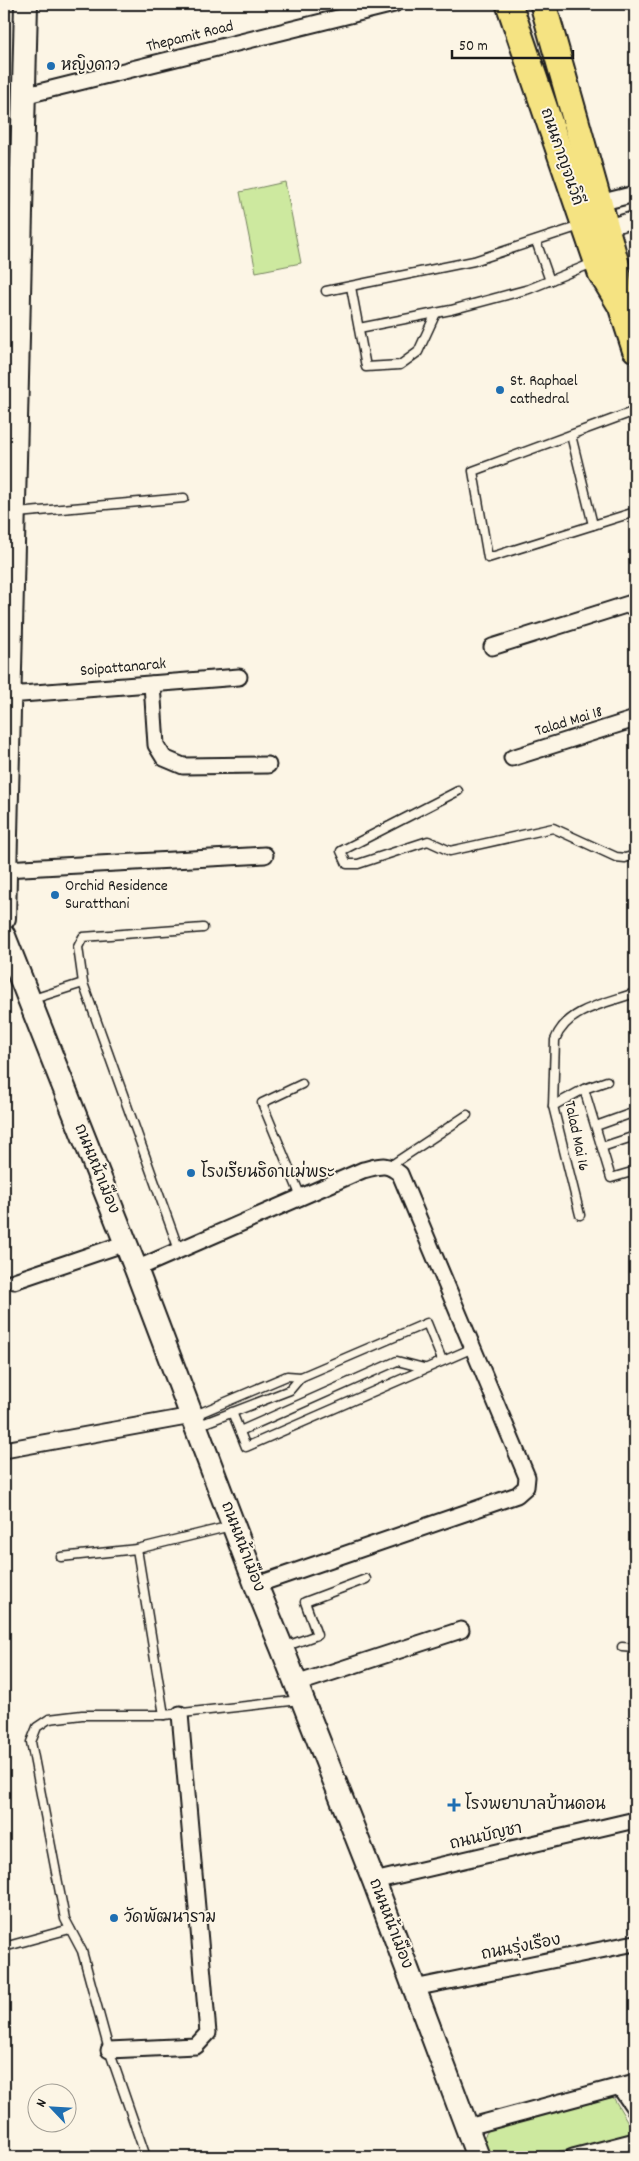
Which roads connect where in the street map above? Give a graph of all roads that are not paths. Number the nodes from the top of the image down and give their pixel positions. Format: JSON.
{"nodes":[{"id":1,"x":26,"y":4,"type":"edge"},
{"id":2,"x":394,"y":4,"type":"edge"},
{"id":3,"x":509,"y":4,"type":"edge"},
{"id":4,"x":543,"y":4,"type":"edge"},
{"id":5,"x":23,"y":96,"type":"junction"},
{"id":6,"x":635,"y":194,"type":"edge"},
{"id":7,"x":599,"y":203,"type":"junction"},
{"id":8,"x":635,"y":219,"type":"edge"},
{"id":9,"x":595,"y":226,"type":"junction"},
{"id":10,"x":536,"y":241,"type":"junction"},
{"id":11,"x":597,"y":261,"type":"junction"},
{"id":12,"x":550,"y":281,"type":"junction"},
{"id":13,"x":351,"y":287,"type":"junction"},
{"id":14,"x":326,"y":290,"type":"dead end"},
{"id":15,"x":621,"y":306,"type":"junction"},
{"id":16,"x":436,"y":313,"type":"junction"},
{"id":17,"x":359,"y":328,"type":"junction"},
{"id":18,"x":635,"y":349,"type":"edge"},
{"id":19,"x":635,"y":411,"type":"edge"},
{"id":20,"x":571,"y":435,"type":"junction"},
{"id":21,"x":184,"y":498,"type":"dead end"},
{"id":22,"x":635,"y":512,"type":"edge"},
{"id":23,"x":15,"y":513,"type":"junction"},
{"id":24,"x":593,"y":525,"type":"junction"},
{"id":25,"x":9,"y":548,"type":"edge"},
{"id":26,"x":635,"y":602,"type":"edge"},
{"id":27,"x":492,"y":647,"type":"dead end"},
{"id":28,"x":239,"y":676,"type":"dead end"},
{"id":29,"x":152,"y":684,"type":"junction"},
{"id":30,"x":9,"y":695,"type":"junction"},
{"id":31,"x":635,"y":719,"type":"edge"},
{"id":32,"x":512,"y":758,"type":"dead end"},
{"id":33,"x":268,"y":765,"type":"dead end"},
{"id":34,"x":458,"y":791,"type":"dead end"},
{"id":35,"x":264,"y":855,"type":"dead end"},
{"id":36,"x":635,"y":855,"type":"edge"},
{"id":37,"x":4,"y":869,"type":"edge"},
{"id":38,"x":4,"y":918,"type":"edge"},
{"id":39,"x":202,"y":928,"type":"dead end"},
{"id":40,"x":4,"y":936,"type":"edge"},
{"id":41,"x":83,"y":983,"type":"junction"},
{"id":42,"x":635,"y":993,"type":"edge"},
{"id":43,"x":29,"y":1000,"type":"junction"},
{"id":44,"x":606,"y":1081,"type":"dead end"},
{"id":45,"x":302,"y":1084,"type":"dead end"},
{"id":46,"x":584,"y":1089,"type":"junction"},
{"id":47,"x":553,"y":1106,"type":"junction"},
{"id":48,"x":635,"y":1112,"type":"edge"},
{"id":49,"x":467,"y":1115,"type":"dead end"},
{"id":50,"x":596,"y":1126,"type":"junction"},
{"id":51,"x":635,"y":1136,"type":"edge"},
{"id":52,"x":602,"y":1147,"type":"junction"},
{"id":53,"x":390,"y":1166,"type":"junction"},
{"id":54,"x":635,"y":1171,"type":"edge"},
{"id":55,"x":302,"y":1197,"type":"junction"},
{"id":56,"x":580,"y":1215,"type":"dead end"},
{"id":57,"x":126,"y":1243,"type":"junction"},
{"id":58,"x":179,"y":1250,"type":"junction"},
{"id":59,"x":136,"y":1269,"type":"junction"},
{"id":60,"x":14,"y":1281,"type":"dead end"},
{"id":61,"x":473,"y":1348,"type":"junction"},
{"id":62,"x":442,"y":1360,"type":"junction"},
{"id":63,"x":424,"y":1368,"type":"junction"},
{"id":64,"x":301,"y":1377,"type":"junction"},
{"id":65,"x":232,"y":1412,"type":"junction"},
{"id":66,"x":194,"y":1421,"type":"junction"},
{"id":67,"x":240,"y":1431,"type":"junction"},
{"id":68,"x":4,"y":1450,"type":"edge"},
{"id":69,"x":233,"y":1525,"type":"junction"},
{"id":70,"x":136,"y":1549,"type":"junction"},
{"id":71,"x":61,"y":1557,"type":"dead end"},
{"id":72,"x":366,"y":1579,"type":"dead end"},
{"id":73,"x":256,"y":1585,"type":"junction"},
{"id":74,"x":460,"y":1630,"type":"dead end"},
{"id":75,"x":622,"y":1647,"type":"dead end"},
{"id":76,"x":282,"y":1648,"type":"junction"},
{"id":77,"x":635,"y":1648,"type":"edge"},
{"id":78,"x":300,"y":1692,"type":"junction"},
{"id":79,"x":180,"y":1714,"type":"junction"},
{"id":80,"x":164,"y":1715,"type":"junction"},
{"id":81,"x":635,"y":1820,"type":"edge"},
{"id":82,"x":374,"y":1881,"type":"junction"},
{"id":83,"x":70,"y":1929,"type":"junction"},
{"id":84,"x":635,"y":1943,"type":"edge"},
{"id":85,"x":4,"y":1947,"type":"edge"},
{"id":86,"x":414,"y":1988,"type":"junction"},
{"id":87,"x":109,"y":2050,"type":"junction"},
{"id":88,"x":635,"y":2082,"type":"edge"},
{"id":89,"x":619,"y":2086,"type":"junction"},
{"id":90,"x":635,"y":2109,"type":"edge"},
{"id":91,"x":468,"y":2126,"type":"junction"},
{"id":92,"x":635,"y":2141,"type":"edge"},
{"id":93,"x":146,"y":2157,"type":"edge"},
{"id":94,"x":478,"y":2157,"type":"edge"},
{"id":95,"x":572,"y":2157,"type":"edge"}],
"edges":[{"from":1,"to":5,"type":"street"},
{"from":2,"to":5,"type":"street","name":"Thepamit Road"},
{"from":3,"to":9,"type":"main road","name":"ถนนกาญจนวิถี"},
{"from":4,"to":7,"type":"main road","name":"ถนนกาญจนวิถี"},
{"from":5,"to":23,"type":"street"},
{"from":6,"to":7,"type":"street"},
{"from":7,"to":9,"type":"main road","name":"ถนนกาญจนวิถี"},
{"from":8,"to":9,"type":"street"},
{"from":9,"to":10,"type":"lane"},
{"from":9,"to":11,"type":"main road","name":"ถนนกาญจนวิถี"},
{"from":9,"to":15,"type":"main road","name":"ถนนกาญจนวิถี"},
{"from":10,"to":12,"type":"lane"},
{"from":10,"to":13,"type":"lane"},
{"from":11,"to":12,"type":"lane"},
{"from":11,"to":15,"type":"main road","name":"ถนนกาญจนวิถี"},
{"from":12,"to":16,"type":"lane"},
{"from":13,"to":14,"type":"lane"},
{"from":13,"to":17,"type":"lane"},
{"from":15,"to":18,"type":"main road","name":"ถนนกาญจนวิถี"},
{"from":16,"to":17,"type":"lane"},
{"from":16,"to":17,"type":"lane"},
{"from":19,"to":20,"type":"lane"},
{"from":20,"to":24,"type":"lane"},
{"from":20,"to":24,"type":"lane"},
{"from":21,"to":23,"type":"lane"},
{"from":22,"to":24,"type":"lane"},
{"from":23,"to":25,"type":"street"},
{"from":25,"to":30,"type":"street"},
{"from":26,"to":27,"type":"street"},
{"from":28,"to":29,"type":"street","name":"Soipattanarak"},
{"from":29,"to":30,"type":"street","name":"Soipattanarak"},
{"from":29,"to":33,"type":"street"},
{"from":30,"to":37,"type":"street"},
{"from":31,"to":32,"type":"street","name":"Talad Mai 18"},
{"from":34,"to":36,"type":"lane"},
{"from":35,"to":37,"type":"street"},
{"from":37,"to":38,"type":"street"},
{"from":39,"to":41,"type":"lane"},
{"from":40,"to":43,"type":"street","name":"ถนนหน้าเมือง"},
{"from":41,"to":43,"type":"lane"},
{"from":41,"to":58,"type":"lane"},
{"from":42,"to":47,"type":"lane","name":"Talad Mai 16"},
{"from":43,"to":57,"type":"street","name":"ถนนหน้าเมือง"},
{"from":44,"to":46,"type":"lane"},
{"from":45,"to":55,"type":"lane"},
{"from":46,"to":47,"type":"lane"},
{"from":46,"to":50,"type":"lane"},
{"from":47,"to":56,"type":"lane","name":"Talad Mai 16"},
{"from":48,"to":50,"type":"lane"},
{"from":49,"to":53,"type":"lane"},
{"from":50,"to":52,"type":"lane"},
{"from":51,"to":52,"type":"lane"},
{"from":52,"to":54,"type":"lane"},
{"from":53,"to":55,"type":"street"},
{"from":53,"to":61,"type":"street"},
{"from":55,"to":58,"type":"street"},
{"from":57,"to":59,"type":"street","name":"ถนนหน้าเมือง"},
{"from":57,"to":60,"type":"street"},
{"from":58,"to":59,"type":"street"},
{"from":59,"to":66,"type":"street","name":"ถนนหน้าเมือง"},
{"from":61,"to":62,"type":"lane"},
{"from":61,"to":73,"type":"street"},
{"from":62,"to":63,"type":"lane"},
{"from":62,"to":64,"type":"lane"},
{"from":63,"to":67,"type":"lane"},
{"from":63,"to":67,"type":"lane"},
{"from":64,"to":65,"type":"lane"},
{"from":64,"to":66,"type":"lane"},
{"from":65,"to":66,"type":"lane"},
{"from":65,"to":67,"type":"lane"},
{"from":66,"to":68,"type":"street"},
{"from":66,"to":69,"type":"street","name":"ถนนหน้าเมือง"},
{"from":69,"to":70,"type":"lane"},
{"from":69,"to":73,"type":"street","name":"ถนนหน้าเมือง"},
{"from":70,"to":71,"type":"lane"},
{"from":70,"to":80,"type":"lane"},
{"from":72,"to":76,"type":"lane"},
{"from":73,"to":76,"type":"street","name":"ถนนหน้าเมือง"},
{"from":74,"to":78,"type":"street"},
{"from":75,"to":77,"type":"lane"},
{"from":76,"to":78,"type":"street","name":"ถนนหน้าเมือง"},
{"from":78,"to":79,"type":"lane"},
{"from":78,"to":82,"type":"street","name":"ถนนหน้าเมือง"},
{"from":79,"to":80,"type":"lane"},
{"from":79,"to":87,"type":"street"},
{"from":80,"to":83,"type":"lane"},
{"from":81,"to":82,"type":"street","name":"ถนนบัญชา"},
{"from":82,"to":86,"type":"street","name":"ถนนหน้าเมือง"},
{"from":83,"to":85,"type":"lane"},
{"from":83,"to":87,"type":"lane"},
{"from":84,"to":86,"type":"street","name":"ถนนรุ่งเรือง"},
{"from":86,"to":91,"type":"street","name":"ถนนหน้าเมือง"},
{"from":87,"to":93,"type":"lane"},
{"from":88,"to":89,"type":"street"},
{"from":89,"to":90,"type":"street"},
{"from":89,"to":91,"type":"street"},
{"from":91,"to":94,"type":"street","name":"ถนนหน้าเมือง"},
{"from":92,"to":95,"type":"street"}]}
